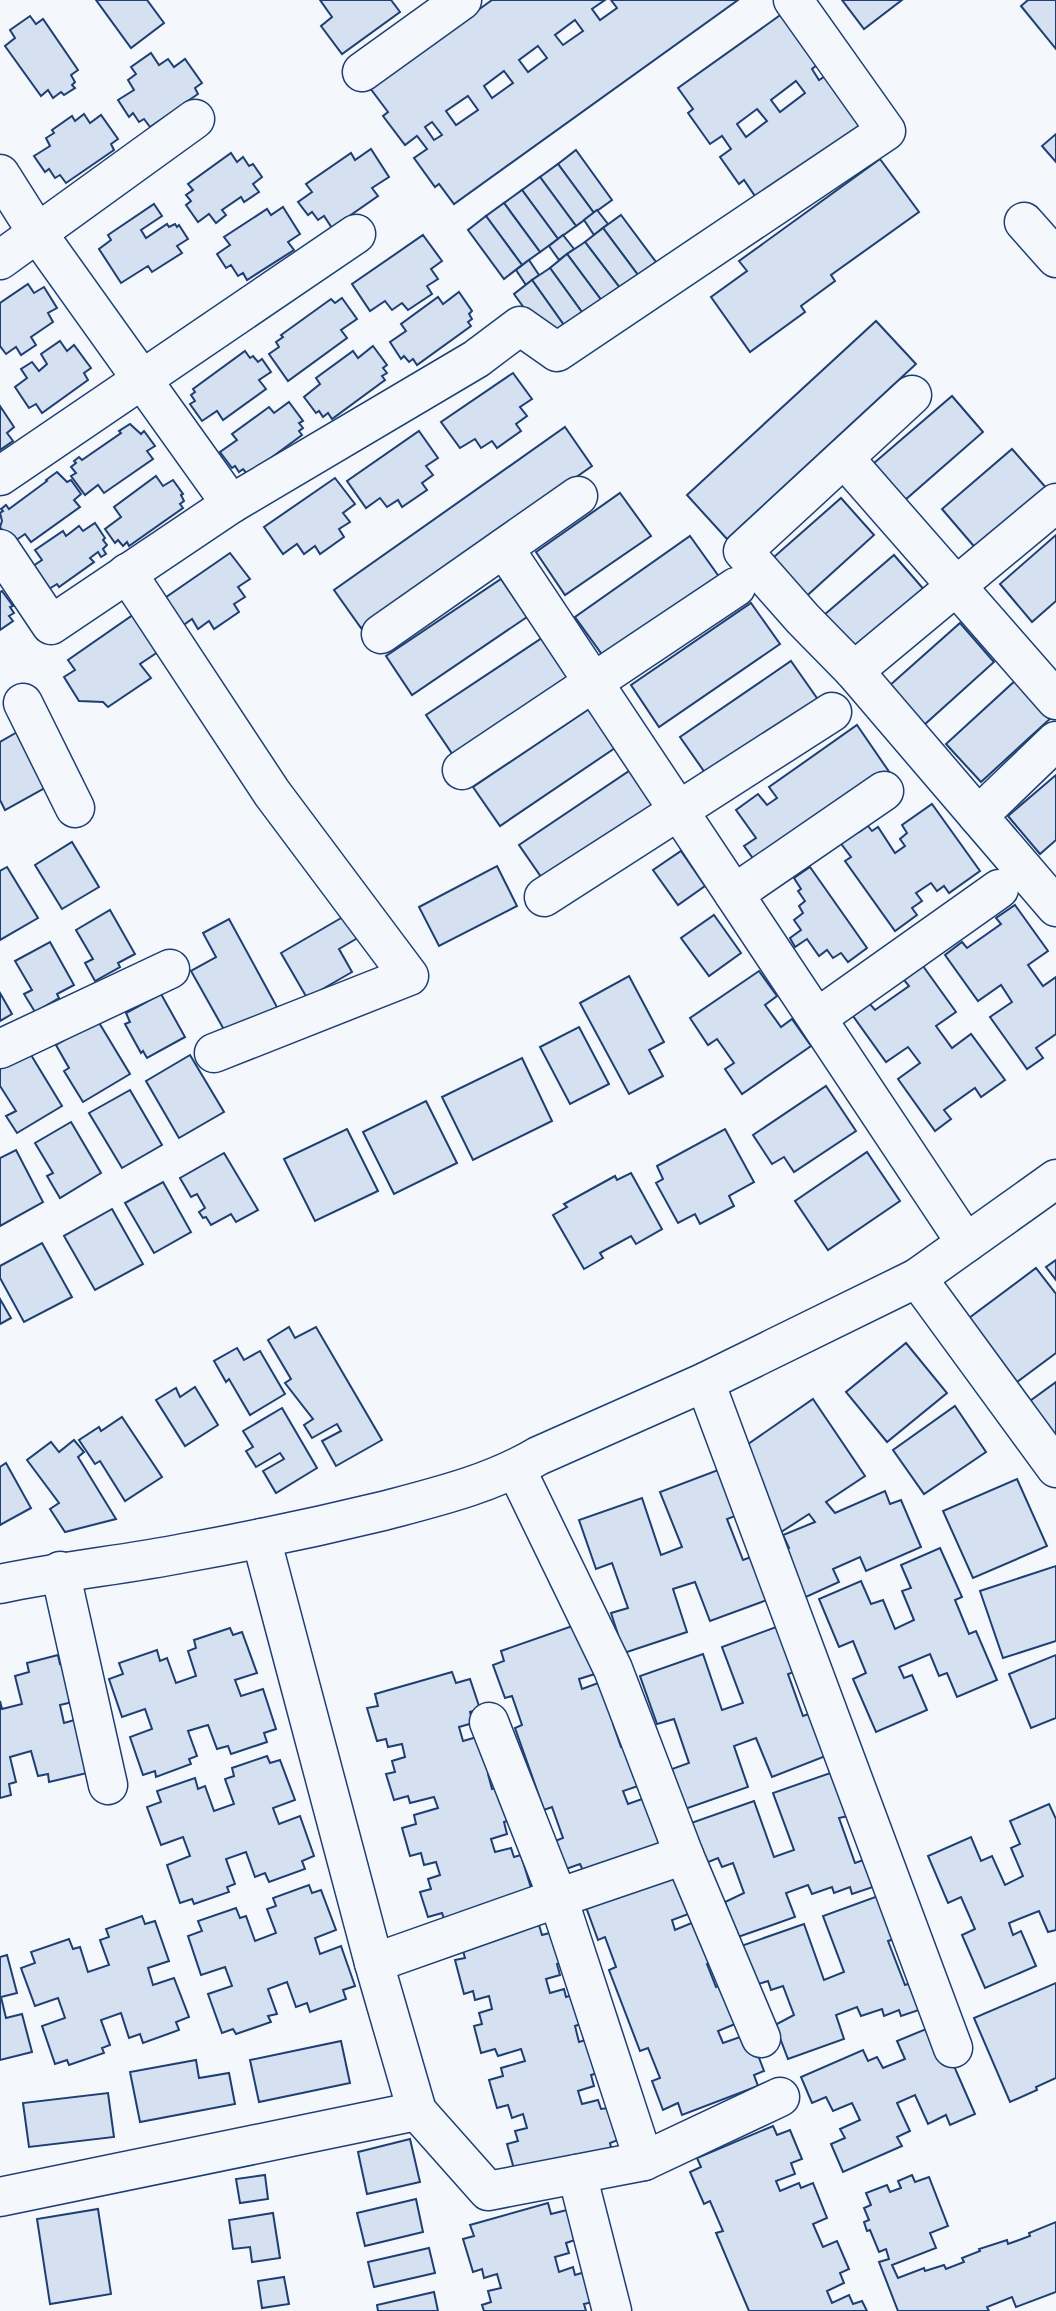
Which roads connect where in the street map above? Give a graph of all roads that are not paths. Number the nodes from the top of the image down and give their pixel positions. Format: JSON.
{"nodes":[{"id":1,"x":462,"y":0,"type":"edge"},
{"id":2,"x":793,"y":0,"type":"edge"},
{"id":3,"x":362,"y":72,"type":"dead end"},
{"id":4,"x":195,"y":120,"type":"dead end"},
{"id":5,"x":0,"y":174,"type":"edge"},
{"id":6,"x":1024,"y":222,"type":"dead end"},
{"id":7,"x":38,"y":234,"type":"junction"},
{"id":8,"x":356,"y":234,"type":"dead end"},
{"id":9,"x":1056,"y":258,"type":"edge"},
{"id":10,"x":0,"y":260,"type":"edge"},
{"id":11,"x":143,"y":380,"type":"junction"},
{"id":12,"x":912,"y":395,"type":"dead end"},
{"id":13,"x":844,"y":458,"type":"junction"},
{"id":14,"x":0,"y":475,"type":"edge"},
{"id":15,"x":578,"y":496,"type":"dead end"},
{"id":16,"x":1056,"y":503,"type":"edge"},
{"id":17,"x":231,"y":504,"type":"junction"},
{"id":18,"x":504,"y":548,"type":"junction"},
{"id":19,"x":0,"y":549,"type":"edge"},
{"id":20,"x":127,"y":573,"type":"junction"},
{"id":21,"x":956,"y":586,"type":"junction"},
{"id":22,"x":736,"y":587,"type":"dead end"},
{"id":23,"x":381,"y":634,"type":"dead end"},
{"id":24,"x":854,"y":671,"type":"junction"},
{"id":25,"x":594,"y":682,"type":"junction"},
{"id":26,"x":1056,"y":700,"type":"edge"},
{"id":27,"x":23,"y":703,"type":"dead end"},
{"id":28,"x":832,"y":712,"type":"dead end"},
{"id":29,"x":1056,"y":741,"type":"edge"},
{"id":30,"x":463,"y":770,"type":"dead end"},
{"id":31,"x":884,"y":791,"type":"dead end"},
{"id":32,"x":75,"y":808,"type":"dead end"},
{"id":33,"x":679,"y":810,"type":"junction"},
{"id":34,"x":978,"y":816,"type":"junction"},
{"id":35,"x":999,"y":889,"type":"dead end"},
{"id":36,"x":734,"y":894,"type":"junction"},
{"id":37,"x":544,"y":897,"type":"dead end"},
{"id":38,"x":1056,"y":908,"type":"edge"},
{"id":39,"x":170,"y":969,"type":"dead end"},
{"id":40,"x":817,"y":1018,"type":"junction"},
{"id":41,"x":0,"y":1049,"type":"edge"},
{"id":42,"x":214,"y":1053,"type":"dead end"},
{"id":43,"x":1056,"y":1179,"type":"edge"},
{"id":44,"x":966,"y":1243,"type":"junction"},
{"id":45,"x":917,"y":1278,"type":"junction"},
{"id":46,"x":705,"y":1382,"type":"junction"},
{"id":47,"x":1056,"y":1468,"type":"edge"},
{"id":48,"x":516,"y":1469,"type":"junction"},
{"id":49,"x":261,"y":1538,"type":"junction"},
{"id":50,"x":60,"y":1572,"type":"junction"},
{"id":51,"x":0,"y":1584,"type":"edge"},
{"id":52,"x":489,"y":1721,"type":"dead end"},
{"id":53,"x":108,"y":1785,"type":"dead end"},
{"id":54,"x":684,"y":1855,"type":"junction"},
{"id":55,"x":558,"y":1898,"type":"junction"},
{"id":56,"x":374,"y":1964,"type":"junction"},
{"id":57,"x":761,"y":2038,"type":"dead end"},
{"id":58,"x":953,"y":2048,"type":"dead end"},
{"id":59,"x":780,"y":2096,"type":"dead end"},
{"id":60,"x":417,"y":2110,"type":"junction"},
{"id":61,"x":644,"y":2161,"type":"junction"},
{"id":62,"x":577,"y":2174,"type":"junction"},
{"id":63,"x":0,"y":2197,"type":"edge"},
{"id":64,"x":612,"y":2311,"type":"edge"}],
"edges":[{"from":1,"to":3,"type":"street"},
{"from":2,"to":17,"type":"street"},
{"from":4,"to":7,"type":"street"},
{"from":5,"to":7,"type":"street"},
{"from":6,"to":9,"type":"street"},
{"from":7,"to":10,"type":"street"},
{"from":7,"to":11,"type":"street"},
{"from":8,"to":11,"type":"street"},
{"from":11,"to":14,"type":"street"},
{"from":11,"to":17,"type":"street"},
{"from":12,"to":13,"type":"street"},
{"from":13,"to":21,"type":"street"},
{"from":13,"to":24,"type":"street"},
{"from":15,"to":18,"type":"street"},
{"from":16,"to":21,"type":"street"},
{"from":17,"to":20,"type":"street"},
{"from":18,"to":23,"type":"street"},
{"from":18,"to":25,"type":"street"},
{"from":19,"to":20,"type":"street"},
{"from":20,"to":42,"type":"street"},
{"from":21,"to":24,"type":"street"},
{"from":21,"to":26,"type":"street"},
{"from":22,"to":25,"type":"street"},
{"from":24,"to":34,"type":"street"},
{"from":25,"to":30,"type":"street"},
{"from":25,"to":33,"type":"street"},
{"from":27,"to":32,"type":"street"},
{"from":28,"to":33,"type":"street"},
{"from":29,"to":34,"type":"street"},
{"from":31,"to":36,"type":"street"},
{"from":33,"to":36,"type":"street"},
{"from":33,"to":37,"type":"street"},
{"from":34,"to":38,"type":"street"},
{"from":35,"to":40,"type":"street"},
{"from":36,"to":40,"type":"street"},
{"from":39,"to":41,"type":"street"},
{"from":40,"to":44,"type":"street"},
{"from":43,"to":44,"type":"street"},
{"from":44,"to":45,"type":"street"},
{"from":45,"to":46,"type":"street"},
{"from":45,"to":47,"type":"street"},
{"from":46,"to":48,"type":"street"},
{"from":46,"to":58,"type":"street"},
{"from":48,"to":49,"type":"street"},
{"from":48,"to":54,"type":"street"},
{"from":49,"to":50,"type":"street"},
{"from":49,"to":56,"type":"street"},
{"from":50,"to":51,"type":"street"},
{"from":50,"to":53,"type":"street"},
{"from":52,"to":55,"type":"street"},
{"from":54,"to":55,"type":"street"},
{"from":54,"to":57,"type":"street"},
{"from":55,"to":56,"type":"street"},
{"from":55,"to":61,"type":"street"},
{"from":56,"to":60,"type":"street"},
{"from":59,"to":61,"type":"street"},
{"from":60,"to":62,"type":"street"},
{"from":60,"to":63,"type":"street"},
{"from":61,"to":62,"type":"street"},
{"from":62,"to":64,"type":"street"}]}
